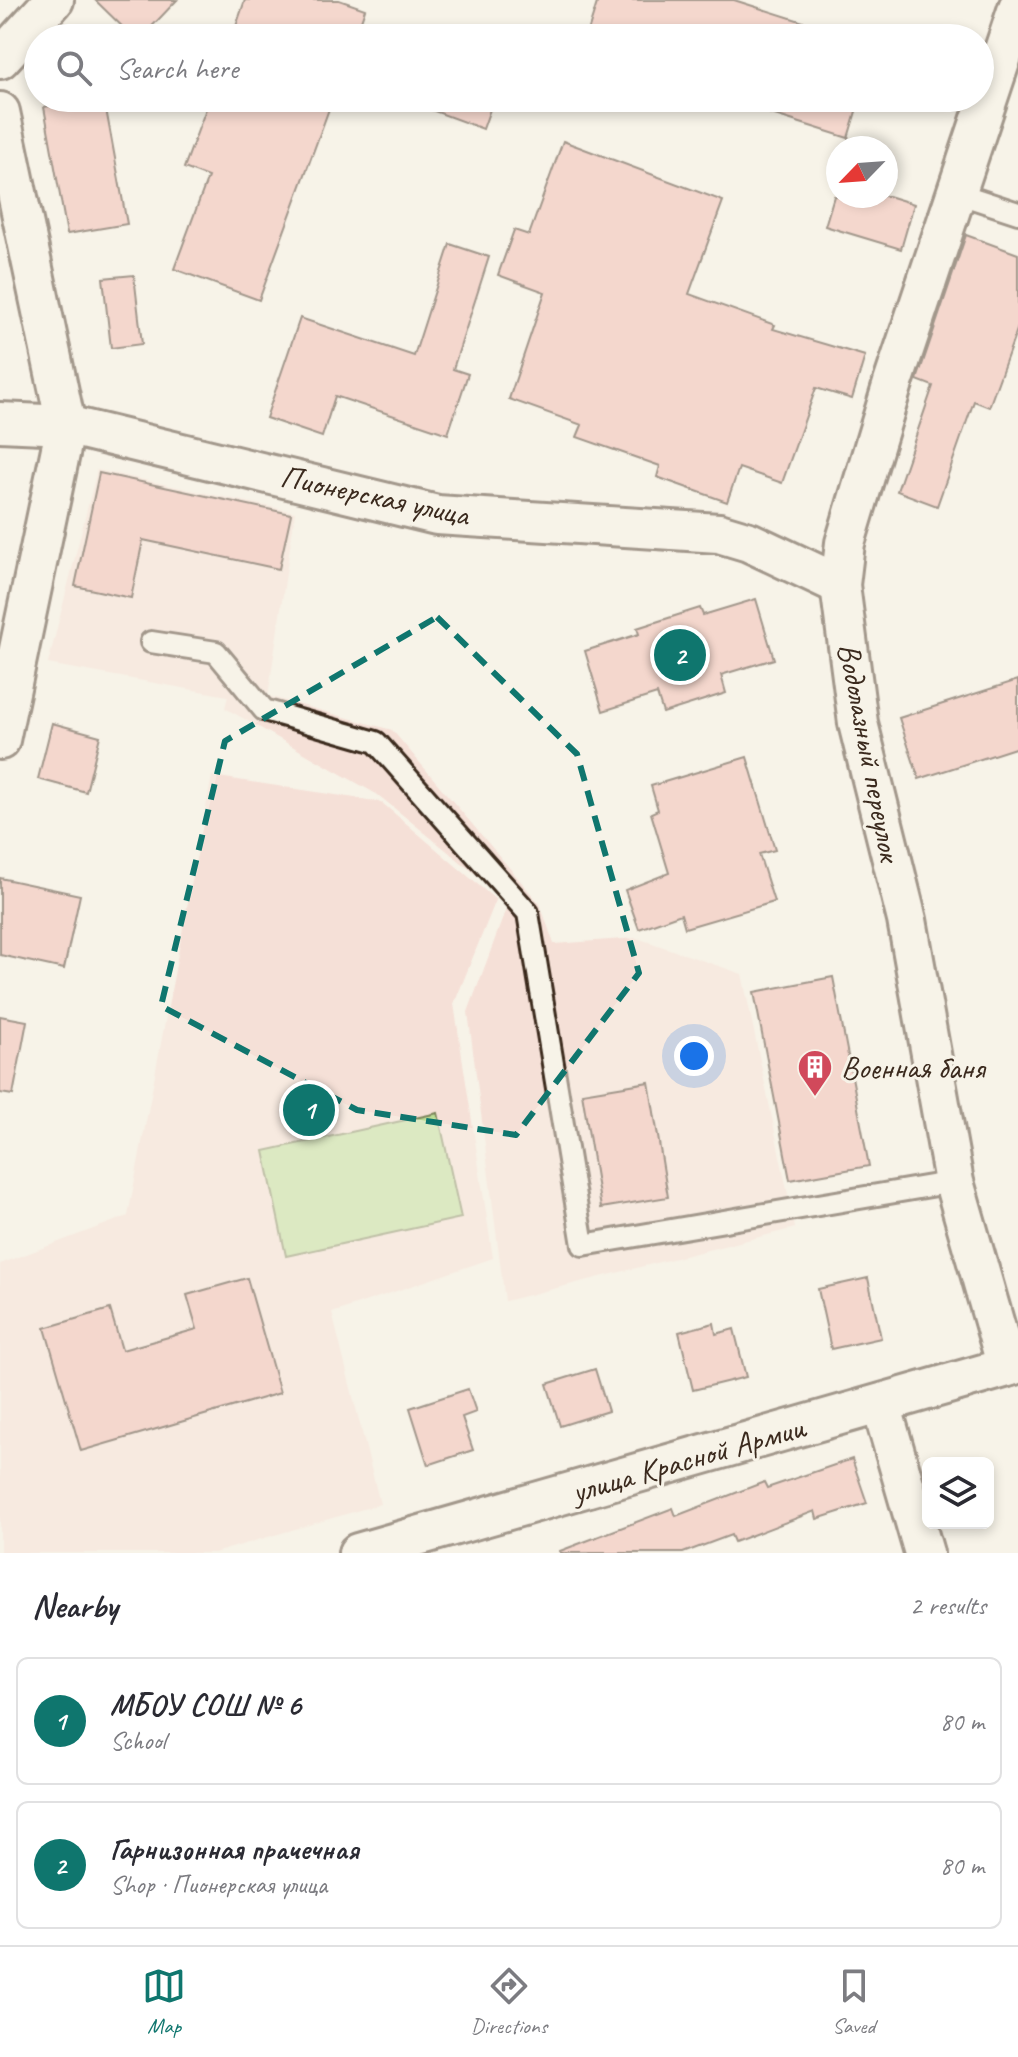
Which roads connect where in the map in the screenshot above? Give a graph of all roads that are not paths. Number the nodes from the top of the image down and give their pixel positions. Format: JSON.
{"nodes":[{"id":1,"x":54,"y":0,"type":"edge"},
{"id":2,"x":1018,"y":8,"type":"edge"},
{"id":3,"x":32,"y":24,"type":"edge"},
{"id":4,"x":24,"y":33,"type":"edge"},
{"id":5,"x":0,"y":59,"type":"edge"},
{"id":6,"x":994,"y":81,"type":"edge"},
{"id":7,"x":0,"y":112,"type":"edge"},
{"id":8,"x":984,"y":112,"type":"edge"},
{"id":9,"x":957,"y":193,"type":"junction"},
{"id":10,"x":1018,"y":213,"type":"edge"},
{"id":11,"x":0,"y":422,"type":"edge"},
{"id":12,"x":66,"y":425,"type":"junction"},
{"id":13,"x":840,"y":585,"type":"junction"},
{"id":14,"x":151,"y":642,"type":"dead end"},
{"id":15,"x":0,"y":740,"type":"edge"},
{"id":16,"x":954,"y":1182,"type":"junction"},
{"id":17,"x":1012,"y":1365,"type":"edge"},
{"id":18,"x":881,"y":1404,"type":"junction"},
{"id":19,"x":358,"y":1553,"type":"edge"},
{"id":20,"x":924,"y":1553,"type":"edge"}],
"edges":[{"from":1,"to":3,"type":"street"},
{"from":2,"to":6,"type":"street","name":"Водолазный переулок"},
{"from":4,"to":5,"type":"street"},
{"from":7,"to":12,"type":"street"},
{"from":8,"to":9,"type":"street","name":"Водолазный переулок"},
{"from":9,"to":10,"type":"lane"},
{"from":9,"to":13,"type":"street","name":"Водолазный переулок"},
{"from":11,"to":12,"type":"street","name":"Пионерская улица"},
{"from":12,"to":13,"type":"street","name":"Пионерская улица"},
{"from":12,"to":15,"type":"street"},
{"from":13,"to":16,"type":"street","name":"Водолазный переулок"},
{"from":14,"to":16,"type":"lane"},
{"from":16,"to":17,"type":"street","name":"Водолазный переулок"},
{"from":17,"to":18,"type":"street","name":"улица Красной Армии"},
{"from":18,"to":19,"type":"street","name":"улица Красной Армии"},
{"from":18,"to":20,"type":"street"}]}
